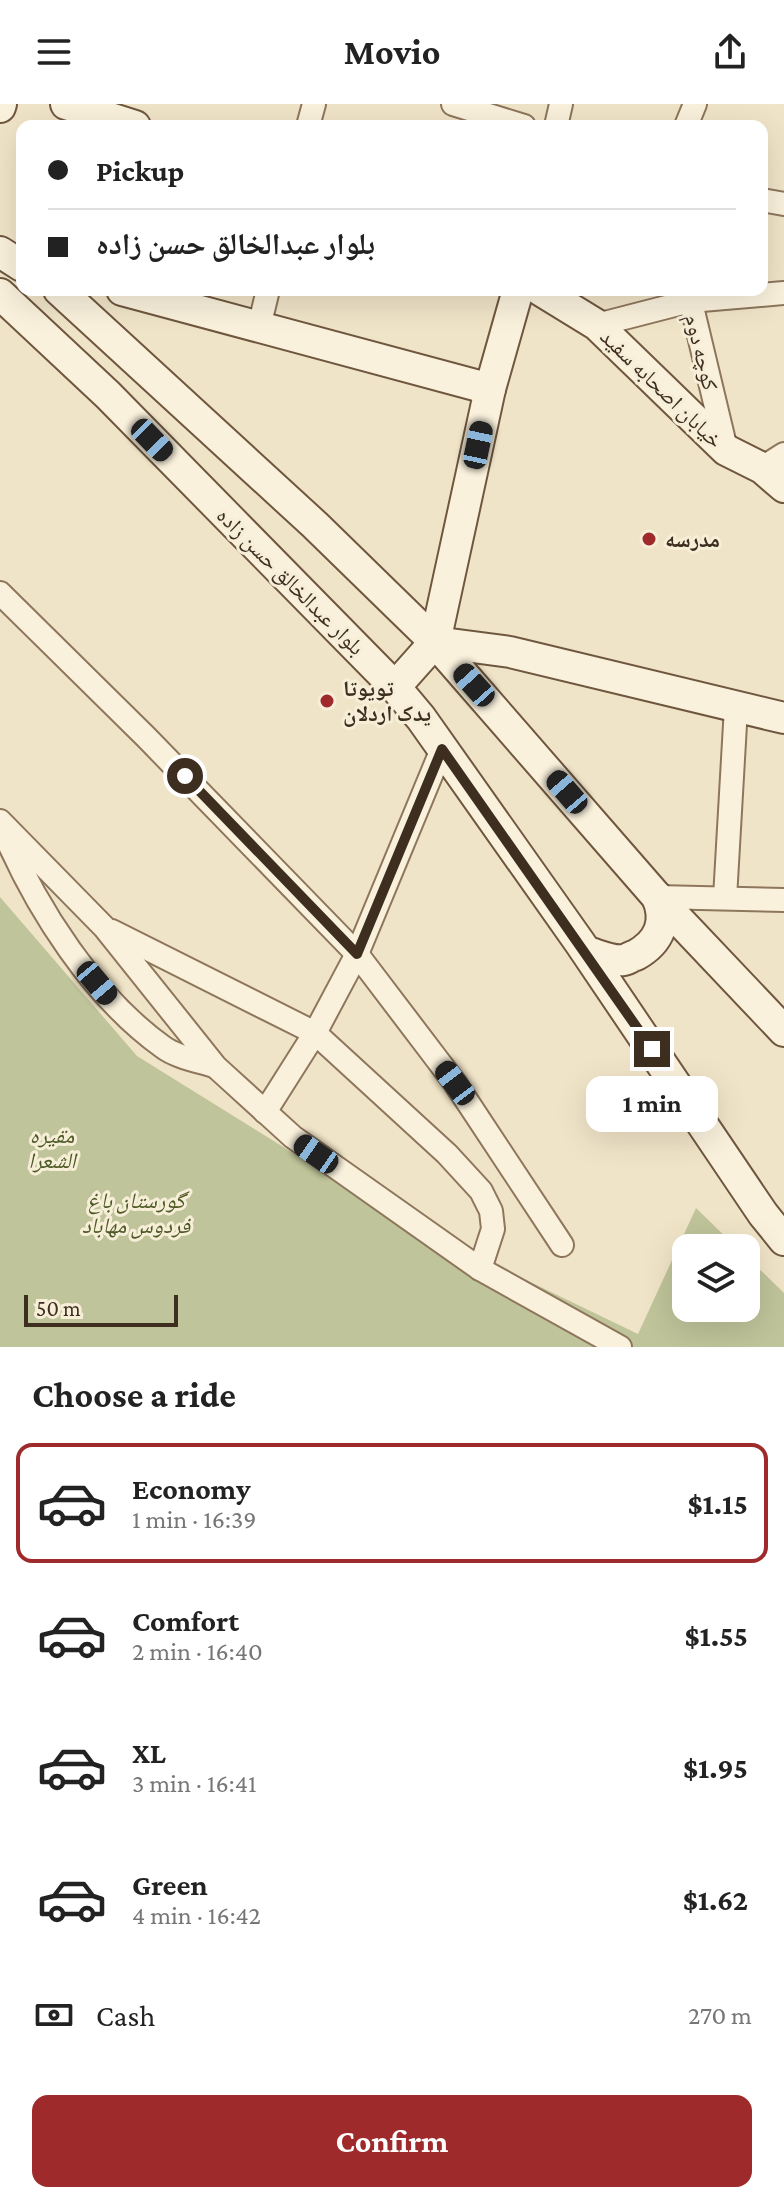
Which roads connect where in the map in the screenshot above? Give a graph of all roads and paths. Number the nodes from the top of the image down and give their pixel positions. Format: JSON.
{"nodes":[{"id":1,"x":66,"y":104,"type":"edge"},
{"id":2,"x":453,"y":104,"type":"edge"},
{"id":3,"x":116,"y":120,"type":"edge"},
{"id":4,"x":505,"y":120,"type":"edge"},
{"id":5,"x":0,"y":294,"type":"edge"},
{"id":6,"x":66,"y":296,"type":"edge"},
{"id":7,"x":144,"y":296,"type":"edge"},
{"id":8,"x":267,"y":296,"type":"edge"},
{"id":9,"x":516,"y":296,"type":"edge"},
{"id":10,"x":550,"y":296,"type":"edge"},
{"id":11,"x":689,"y":296,"type":"edge"},
{"id":12,"x":155,"y":299,"type":"junction"},
{"id":13,"x":597,"y":325,"type":"junction"},
{"id":14,"x":259,"y":327,"type":"junction"},
{"id":15,"x":127,"y":351,"type":"junction"},
{"id":16,"x":490,"y":389,"type":"junction"},
{"id":17,"x":726,"y":450,"type":"junction"},
{"id":18,"x":777,"y":470,"type":"edge"},
{"id":19,"x":0,"y":593,"type":"edge"},
{"id":20,"x":435,"y":642,"type":"junction"},
{"id":21,"x":395,"y":687,"type":"junction"},
{"id":22,"x":736,"y":707,"type":"junction"},
{"id":23,"x":784,"y":718,"type":"edge"},
{"id":24,"x":442,"y":749,"type":"junction"},
{"id":25,"x":0,"y":822,"type":"edge"},
{"id":26,"x":657,"y":897,"type":"junction"},
{"id":27,"x":725,"y":898,"type":"junction"},
{"id":28,"x":784,"y":900,"type":"edge"},
{"id":29,"x":104,"y":927,"type":"junction"},
{"id":30,"x":587,"y":952,"type":"junction"},
{"id":31,"x":357,"y":954,"type":"junction"},
{"id":32,"x":784,"y":1031,"type":"edge"},
{"id":33,"x":315,"y":1033,"type":"junction"},
{"id":34,"x":216,"y":1067,"type":"junction"},
{"id":35,"x":265,"y":1112,"type":"junction"},
{"id":36,"x":776,"y":1226,"type":"edge"},
{"id":37,"x":562,"y":1245,"type":"dead end"},
{"id":38,"x":480,"y":1269,"type":"junction"},
{"id":39,"x":620,"y":1347,"type":"edge"}],
"edges":[{"from":1,"to":3,"type":"street"},
{"from":2,"to":4,"type":"street"},
{"from":5,"to":21,"type":"street","name":"بلوار عبدالخالق حسن زاده"},
{"from":6,"to":15,"type":"street"},
{"from":7,"to":12,"type":"street"},
{"from":8,"to":14,"type":"street"},
{"from":9,"to":16,"type":"street"},
{"from":10,"to":13,"type":"street","name":"خیابان اصحابه سفید"},
{"from":11,"to":13,"type":"street"},
{"from":11,"to":17,"type":"street","name":"کوچه دوم"},
{"from":12,"to":14,"type":"street"},
{"from":12,"to":15,"type":"street"},
{"from":13,"to":17,"type":"street","name":"خیابان اصحابه سفید"},
{"from":14,"to":16,"type":"street"},
{"from":15,"to":20,"type":"street"},
{"from":16,"to":20,"type":"street"},
{"from":17,"to":18,"type":"street","name":"خیابان اصحابه سفید"},
{"from":19,"to":31,"type":"street"},
{"from":20,"to":21,"type":"street"},
{"from":20,"to":22,"type":"street"},
{"from":20,"to":26,"type":"street"},
{"from":21,"to":24,"type":"street","name":"بلوار عبدالخالق حسن زاده"},
{"from":22,"to":23,"type":"street"},
{"from":22,"to":27,"type":"street"},
{"from":24,"to":30,"type":"street","name":"بلوار عبدالخالق حسن زاده"},
{"from":24,"to":31,"type":"street"},
{"from":25,"to":29,"type":"street"},
{"from":25,"to":34,"type":"street"},
{"from":26,"to":27,"type":"street"},
{"from":26,"to":30,"type":"street"},
{"from":26,"to":32,"type":"street"},
{"from":27,"to":28,"type":"street"},
{"from":29,"to":33,"type":"street"},
{"from":29,"to":34,"type":"street"},
{"from":30,"to":36,"type":"street","name":"بلوار عبدالخالق حسن زاده"},
{"from":31,"to":33,"type":"street"},
{"from":31,"to":37,"type":"street"},
{"from":33,"to":35,"type":"street"},
{"from":33,"to":38,"type":"street"},
{"from":34,"to":35,"type":"street"},
{"from":35,"to":38,"type":"street"},
{"from":38,"to":39,"type":"street"}]}
